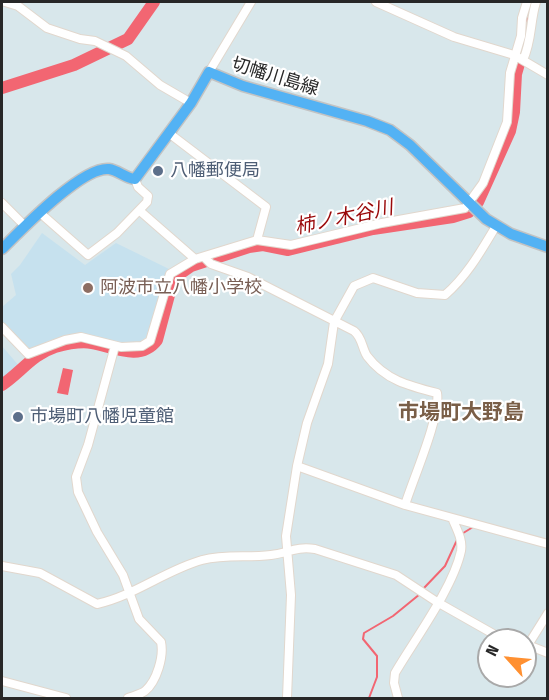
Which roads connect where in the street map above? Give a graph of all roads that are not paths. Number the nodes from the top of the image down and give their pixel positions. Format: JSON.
{"nodes":[{"id":1,"x":6,"y":2,"type":"edge"},
{"id":2,"x":251,"y":2,"type":"edge"},
{"id":3,"x":376,"y":2,"type":"edge"},
{"id":4,"x":527,"y":2,"type":"edge"},
{"id":5,"x":536,"y":2,"type":"edge"},
{"id":6,"x":519,"y":57,"type":"junction"},
{"id":7,"x":209,"y":72,"type":"junction"},
{"id":8,"x":548,"y":75,"type":"edge"},
{"id":9,"x":191,"y":103,"type":"junction"},
{"id":10,"x":170,"y":134,"type":"junction"},
{"id":11,"x":135,"y":179,"type":"junction"},
{"id":12,"x":2,"y":203,"type":"edge"},
{"id":13,"x":472,"y":206,"type":"junction"},
{"id":14,"x":140,"y":211,"type":"junction"},
{"id":15,"x":39,"y":213,"type":"junction"},
{"id":16,"x":25,"y":226,"type":"junction"},
{"id":17,"x":496,"y":226,"type":"junction"},
{"id":18,"x":257,"y":240,"type":"junction"},
{"id":19,"x":548,"y":247,"type":"edge"},
{"id":20,"x":2,"y":249,"type":"edge"},
{"id":21,"x":203,"y":259,"type":"junction"},
{"id":22,"x":334,"y":322,"type":"junction"},
{"id":23,"x":2,"y":327,"type":"edge"},
{"id":24,"x":115,"y":346,"type":"junction"},
{"id":25,"x":297,"y":466,"type":"junction"},
{"id":26,"x":405,"y":505,"type":"junction"},
{"id":27,"x":453,"y":520,"type":"junction"},
{"id":28,"x":548,"y":544,"type":"edge"},
{"id":29,"x":286,"y":549,"type":"junction"},
{"id":30,"x":2,"y":566,"type":"edge"},
{"id":31,"x":130,"y":593,"type":"junction"},
{"id":32,"x":437,"y":602,"type":"junction"},
{"id":33,"x":548,"y":613,"type":"edge"},
{"id":34,"x":483,"y":628,"type":"edge"},
{"id":35,"x":537,"y":629,"type":"edge"},
{"id":36,"x":2,"y":681,"type":"edge"},
{"id":37,"x":66,"y":699,"type":"edge"},
{"id":38,"x":128,"y":699,"type":"edge"},
{"id":39,"x":287,"y":699,"type":"edge"},
{"id":40,"x":398,"y":699,"type":"edge"}],
"edges":[{"from":1,"to":9,"type":"street"},
{"from":2,"to":7,"type":"street"},
{"from":3,"to":6,"type":"street"},
{"from":4,"to":6,"type":"street"},
{"from":5,"to":6,"type":"street"},
{"from":6,"to":8,"type":"street"},
{"from":6,"to":13,"type":"street"},
{"from":7,"to":9,"type":"main road","name":"切幡川島線"},
{"from":7,"to":13,"type":"main road","name":"切幡川島線"},
{"from":9,"to":10,"type":"main road","name":"切幡川島線"},
{"from":10,"to":11,"type":"main road","name":"切幡川島線"},
{"from":10,"to":18,"type":"street"},
{"from":11,"to":14,"type":"street"},
{"from":11,"to":15,"type":"main road"},
{"from":12,"to":16,"type":"street"},
{"from":13,"to":17,"type":"main road","name":"切幡川島線"},
{"from":13,"to":18,"type":"street"},
{"from":14,"to":15,"type":"street"},
{"from":14,"to":21,"type":"street"},
{"from":15,"to":16,"type":"main road"},
{"from":16,"to":20,"type":"main road"},
{"from":17,"to":19,"type":"main road","name":"切幡川島線"},
{"from":17,"to":22,"type":"street"},
{"from":18,"to":21,"type":"street"},
{"from":21,"to":22,"type":"street"},
{"from":21,"to":24,"type":"street"},
{"from":22,"to":25,"type":"street"},
{"from":22,"to":26,"type":"street"},
{"from":23,"to":24,"type":"street"},
{"from":24,"to":31,"type":"street"},
{"from":25,"to":26,"type":"street"},
{"from":25,"to":29,"type":"street"},
{"from":26,"to":27,"type":"street"},
{"from":27,"to":28,"type":"street"},
{"from":27,"to":32,"type":"street"},
{"from":29,"to":31,"type":"street"},
{"from":29,"to":32,"type":"street"},
{"from":29,"to":39,"type":"street"},
{"from":30,"to":31,"type":"street"},
{"from":31,"to":38,"type":"street"},
{"from":32,"to":34,"type":"street"},
{"from":32,"to":40,"type":"street"},
{"from":33,"to":35,"type":"street"},
{"from":36,"to":37,"type":"street"}]}
